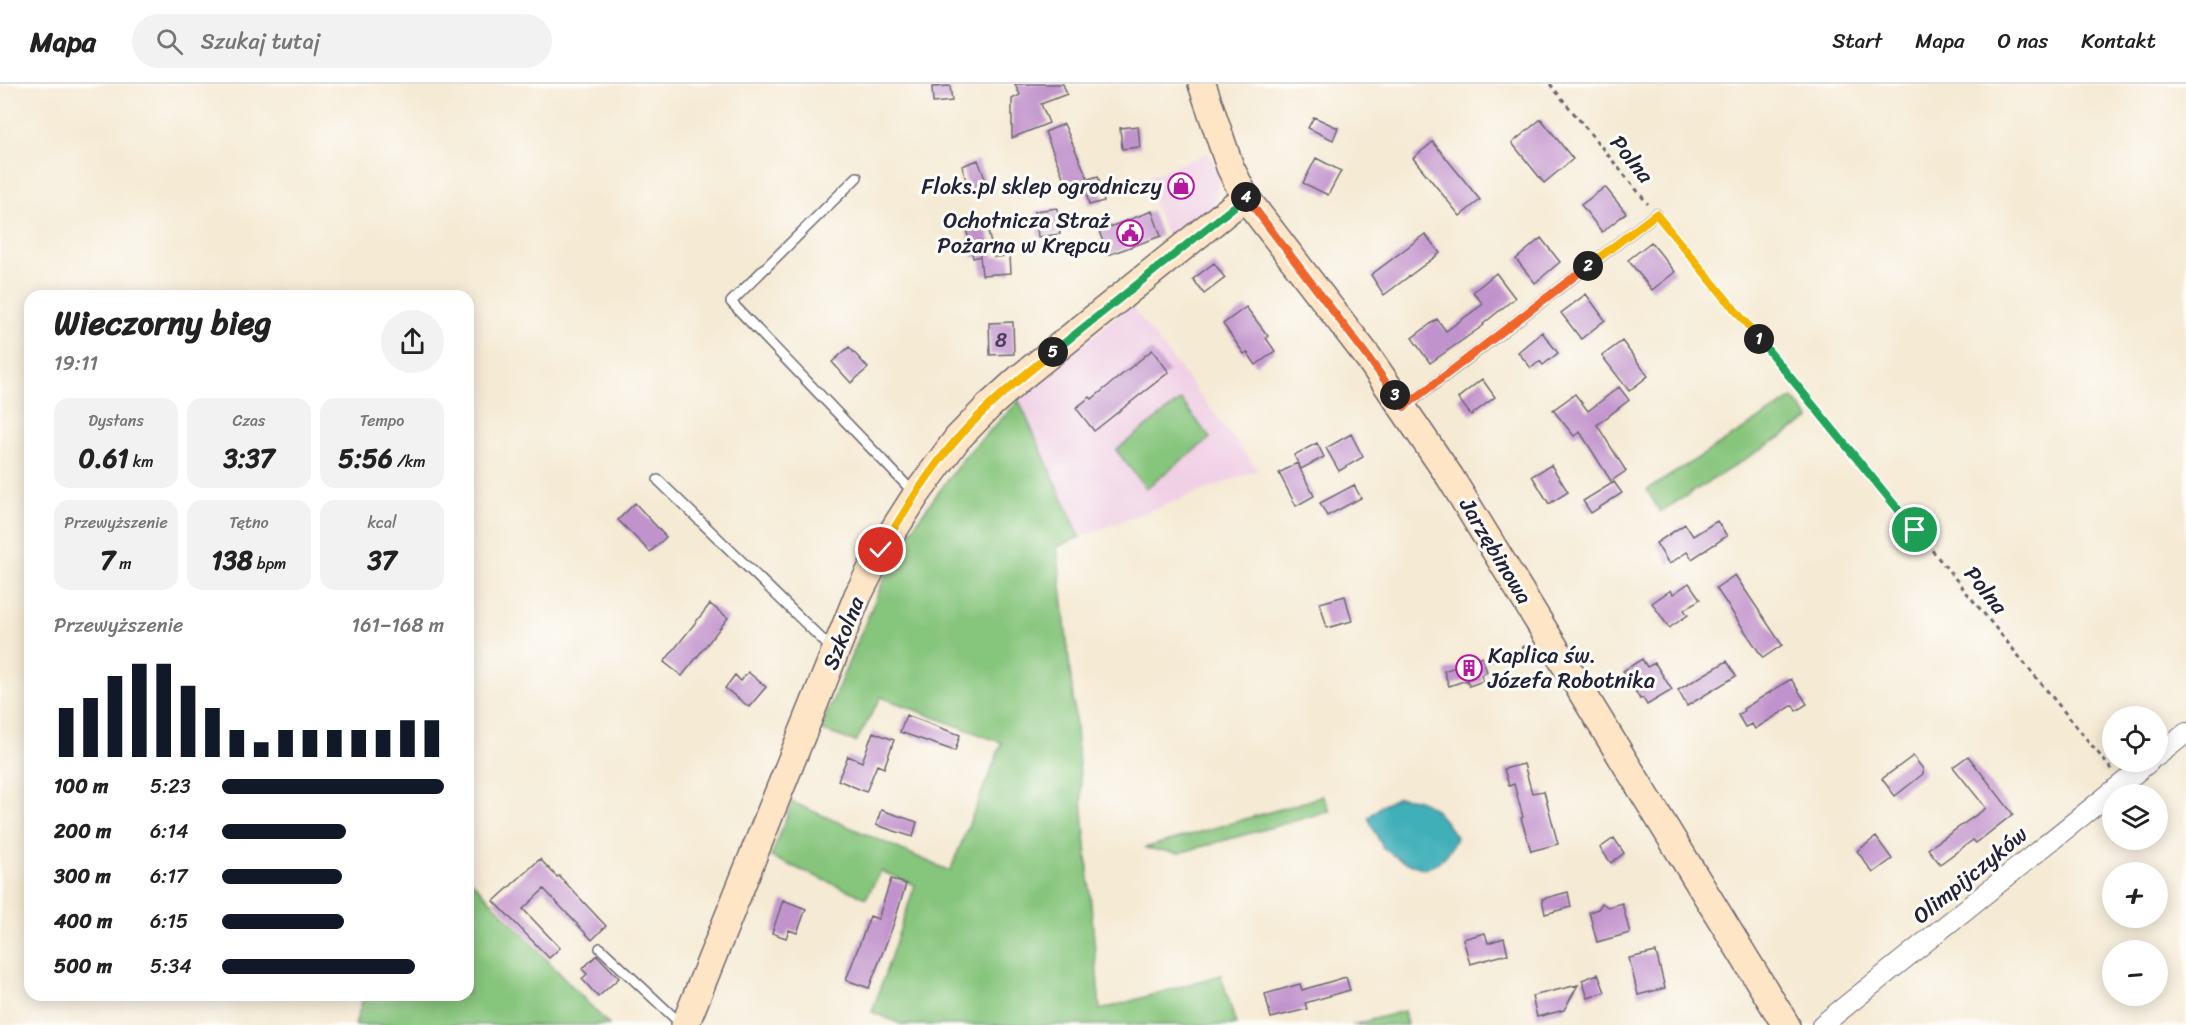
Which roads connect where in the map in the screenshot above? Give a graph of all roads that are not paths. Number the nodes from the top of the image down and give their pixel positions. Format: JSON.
{"nodes":[{"id":1,"x":1202,"y":84,"type":"edge"},
{"id":2,"x":857,"y":177,"type":"dead end"},
{"id":3,"x":1245,"y":197,"type":"junction"},
{"id":4,"x":1656,"y":214,"type":"road end"},
{"id":5,"x":1404,"y":407,"type":"junction"},
{"id":6,"x":658,"y":480,"type":"dead end"},
{"id":7,"x":916,"y":495,"type":"junction"},
{"id":8,"x":835,"y":652,"type":"junction"},
{"id":9,"x":2186,"y":733,"type":"edge"},
{"id":10,"x":2168,"y":747,"type":"edge"},
{"id":11,"x":2137,"y":772,"type":"edge"},
{"id":12,"x":600,"y":948,"type":"dead end"},
{"id":13,"x":684,"y":1025,"type":"edge"},
{"id":14,"x":1786,"y":1025,"type":"edge"},
{"id":15,"x":1822,"y":1025,"type":"edge"}],
"edges":[{"from":1,"to":3,"type":"street","name":"Jarzębinowa"},
{"from":2,"to":7,"type":"lane"},
{"from":3,"to":5,"type":"street","name":"Jarzębinowa"},
{"from":3,"to":7,"type":"street","name":"Szkolna"},
{"from":4,"to":5,"type":"lane"},
{"from":5,"to":14,"type":"street","name":"Jarzębinowa"},
{"from":6,"to":8,"type":"lane"},
{"from":7,"to":8,"type":"street","name":"Szkolna"},
{"from":8,"to":13,"type":"street","name":"Szkolna"},
{"from":9,"to":10,"type":"street"},
{"from":11,"to":15,"type":"street","name":"Olimpijczyków"},
{"from":12,"to":13,"type":"lane"}]}
